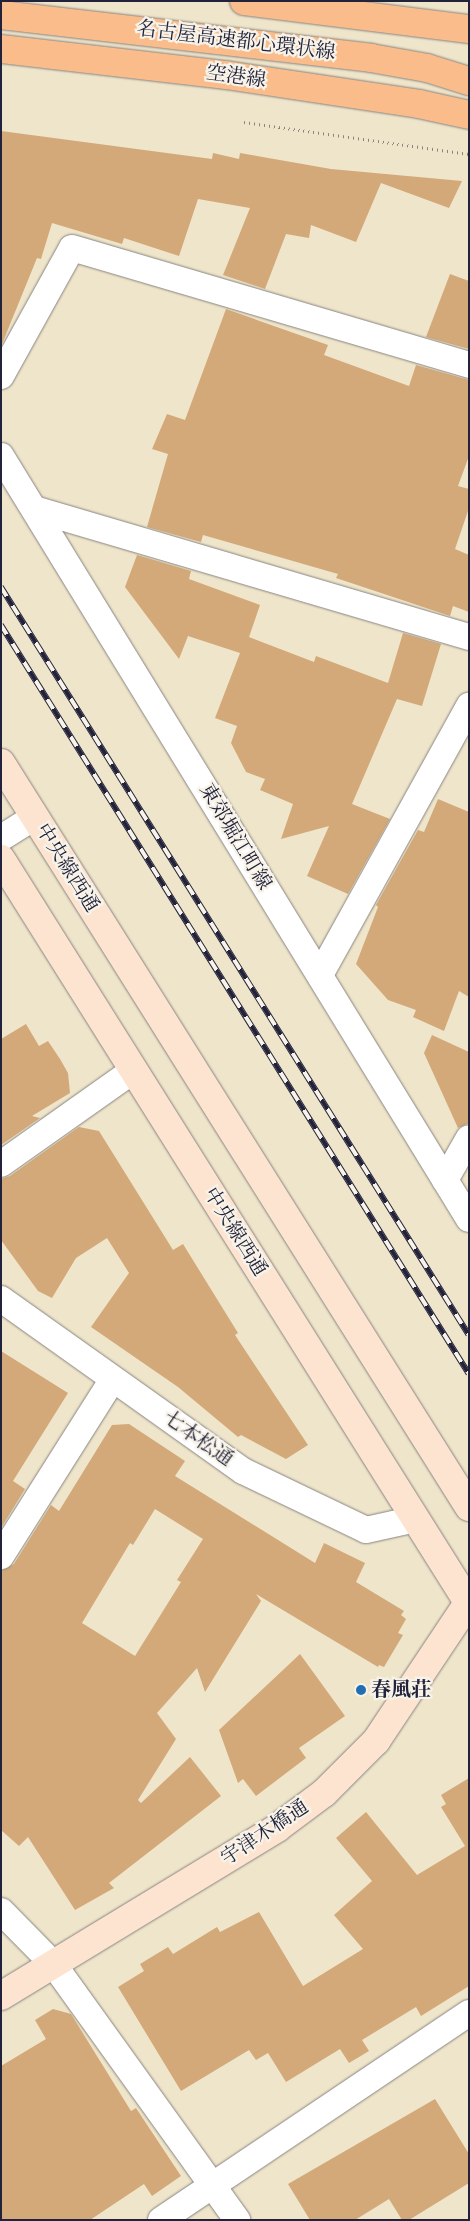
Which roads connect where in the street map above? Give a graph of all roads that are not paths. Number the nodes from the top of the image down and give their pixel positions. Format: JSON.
{"nodes":[{"id":1,"x":244,"y":1,"type":"edge"},
{"id":2,"x":1,"y":15,"type":"edge"},
{"id":3,"x":469,"y":29,"type":"edge"},
{"id":4,"x":1,"y":49,"type":"edge"},
{"id":5,"x":427,"y":68,"type":"junction"},
{"id":6,"x":469,"y":72,"type":"edge"},
{"id":7,"x":469,"y":81,"type":"edge"},
{"id":8,"x":469,"y":115,"type":"edge"},
{"id":9,"x":469,"y":366,"type":"edge"},
{"id":10,"x":1,"y":376,"type":"edge"},
{"id":11,"x":1,"y":456,"type":"edge"},
{"id":12,"x":34,"y":508,"type":"junction"},
{"id":13,"x":469,"y":637,"type":"edge"},
{"id":14,"x":469,"y":706,"type":"edge"},
{"id":15,"x":1,"y":763,"type":"edge"},
{"id":16,"x":35,"y":816,"type":"junction"},
{"id":17,"x":1,"y":838,"type":"edge"},
{"id":18,"x":1,"y":859,"type":"edge"},
{"id":19,"x":320,"y":975,"type":"junction"},
{"id":20,"x":134,"y":1070,"type":"junction"},
{"id":21,"x":469,"y":1138,"type":"edge"},
{"id":22,"x":1,"y":1164,"type":"edge"},
{"id":23,"x":445,"y":1180,"type":"junction"},
{"id":24,"x":469,"y":1219,"type":"edge"},
{"id":25,"x":1,"y":1299,"type":"edge"},
{"id":26,"x":113,"y":1379,"type":"junction"},
{"id":27,"x":469,"y":1507,"type":"edge"},
{"id":28,"x":416,"y":1519,"type":"junction"},
{"id":29,"x":1,"y":1556,"type":"edge"},
{"id":30,"x":468,"y":1603,"type":"edge"},
{"id":31,"x":1,"y":1911,"type":"edge"},
{"id":32,"x":54,"y":1965,"type":"junction"},
{"id":33,"x":1,"y":1996,"type":"edge"},
{"id":34,"x":469,"y":2013,"type":"edge"},
{"id":35,"x":212,"y":2184,"type":"junction"},
{"id":36,"x":161,"y":2220,"type":"edge"},
{"id":37,"x":237,"y":2220,"type":"edge"}],
"edges":[{"from":1,"to":3,"type":"main road"},
{"from":2,"to":5,"type":"main road","name":"名古屋高速都心環状線"},
{"from":4,"to":8,"type":"main road","name":"空港線"},
{"from":5,"to":6,"type":"main road"},
{"from":5,"to":7,"type":"main road","name":"名古屋高速都心環状線"},
{"from":9,"to":10,"type":"street"},
{"from":11,"to":12,"type":"street","name":"東郊堀江町線"},
{"from":12,"to":13,"type":"street"},
{"from":12,"to":19,"type":"street","name":"東郊堀江町線"},
{"from":14,"to":19,"type":"street"},
{"from":15,"to":16,"type":"street","name":"中央線西通"},
{"from":16,"to":17,"type":"street"},
{"from":16,"to":27,"type":"street","name":"中央線西通"},
{"from":18,"to":20,"type":"street","name":"中央線西通"},
{"from":19,"to":23,"type":"street","name":"東郊堀江町線"},
{"from":20,"to":22,"type":"street"},
{"from":20,"to":28,"type":"street","name":"中央線西通"},
{"from":21,"to":23,"type":"street"},
{"from":23,"to":24,"type":"street","name":"東郊堀江町線"},
{"from":25,"to":26,"type":"street","name":"七本松通"},
{"from":26,"to":28,"type":"street","name":"七本松通"},
{"from":26,"to":29,"type":"street"},
{"from":28,"to":30,"type":"street","name":"中央線西通"},
{"from":30,"to":32,"type":"street","name":"宇津木橋通"},
{"from":31,"to":32,"type":"street"},
{"from":32,"to":33,"type":"street","name":"宇津木橋通"},
{"from":32,"to":35,"type":"street"},
{"from":34,"to":35,"type":"street"},
{"from":35,"to":36,"type":"street"},
{"from":35,"to":37,"type":"street"}]}
